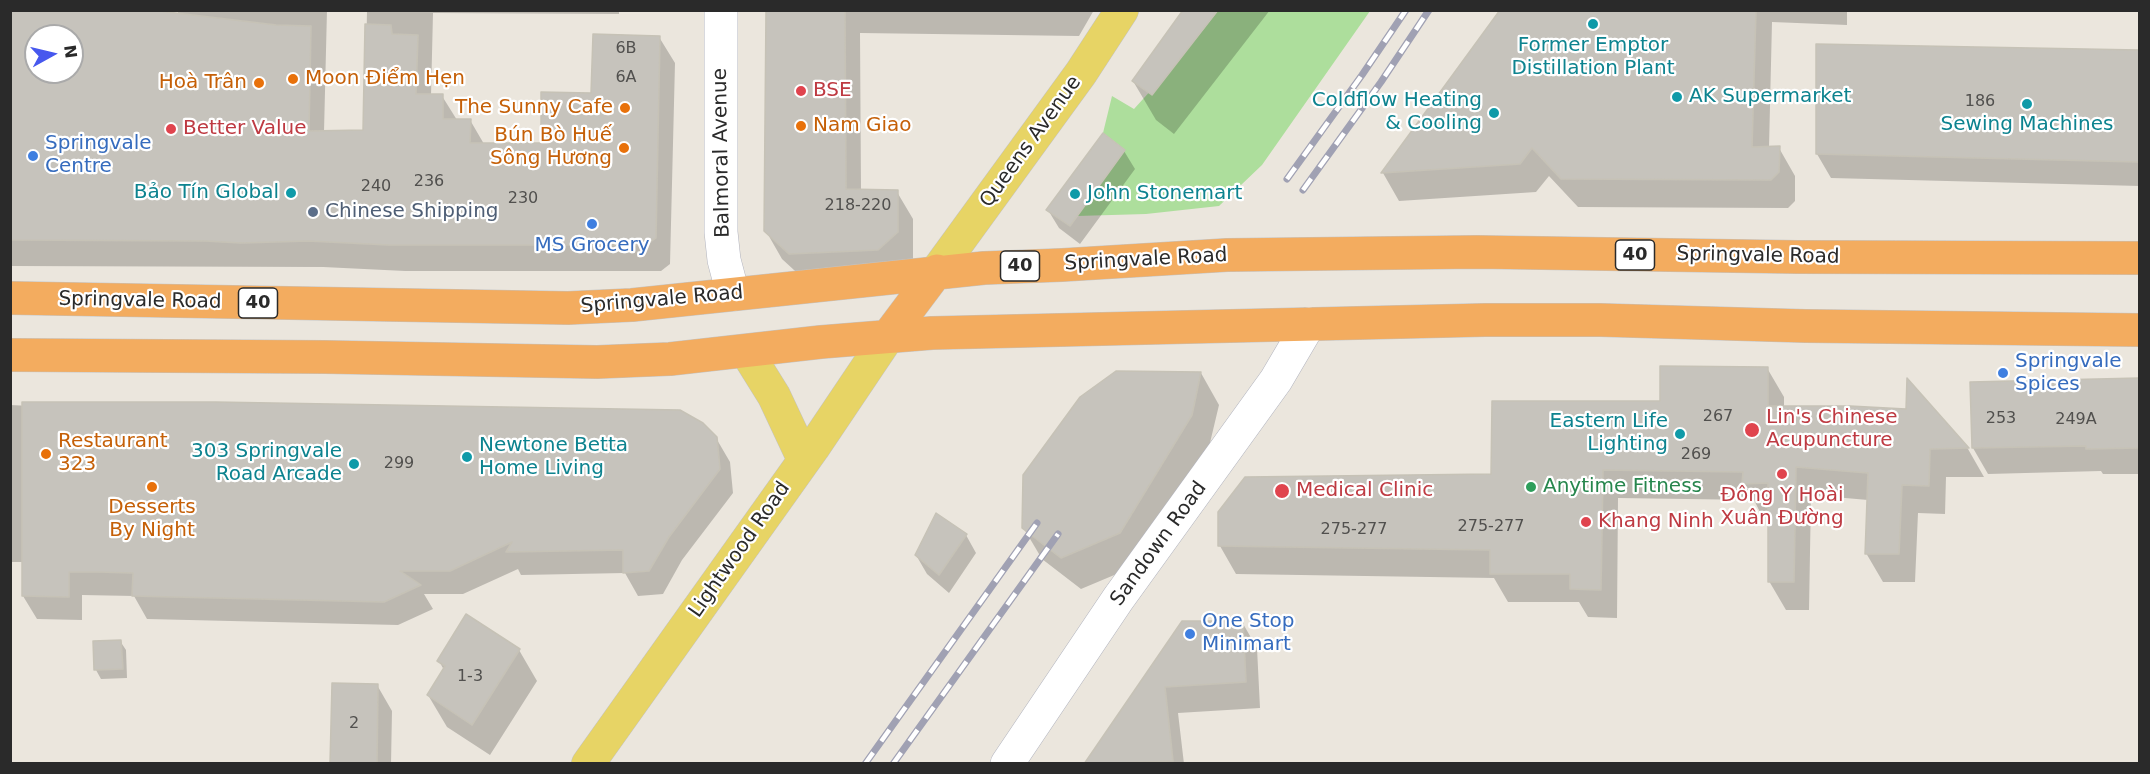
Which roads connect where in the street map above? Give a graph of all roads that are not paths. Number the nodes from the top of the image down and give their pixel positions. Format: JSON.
{"nodes":[{"id":1,"x":721,"y":10,"type":"edge"},
{"id":2,"x":1122,"y":10,"type":"edge"},
{"id":3,"x":2139,"y":258,"type":"edge"},
{"id":4,"x":937,"y":272,"type":"junction"},
{"id":5,"x":734,"y":294,"type":"junction"},
{"id":6,"x":10,"y":298,"type":"edge"},
{"id":7,"x":1309,"y":324,"type":"junction"},
{"id":8,"x":2139,"y":330,"type":"edge"},
{"id":9,"x":889,"y":335,"type":"junction"},
{"id":10,"x":746,"y":351,"type":"junction"},
{"id":11,"x":10,"y":355,"type":"edge"},
{"id":12,"x":804,"y":460,"type":"junction"},
{"id":13,"x":588,"y":764,"type":"edge"},
{"id":14,"x":1007,"y":764,"type":"edge"}],
"edges":[{"from":1,"to":5,"type":"street","name":"Balmoral Avenue"},
{"from":2,"to":4,"type":"main road","name":"Queens Avenue"},
{"from":3,"to":4,"type":"highway","name":"Springvale Road","number":"40"},
{"from":4,"to":5,"type":"highway","name":"Springvale Road","number":"40"},
{"from":4,"to":9,"type":"highway"},
{"from":5,"to":6,"type":"highway","name":"Springvale Road","number":"40"},
{"from":7,"to":8,"type":"highway"},
{"from":7,"to":9,"type":"highway"},
{"from":7,"to":14,"type":"street","name":"Sandown Road"},
{"from":9,"to":10,"type":"highway"},
{"from":9,"to":12,"type":"main road","name":"Lightwood Road"},
{"from":10,"to":11,"type":"highway"},
{"from":10,"to":12,"type":"main road"},
{"from":12,"to":13,"type":"main road","name":"Lightwood Road"}]}
